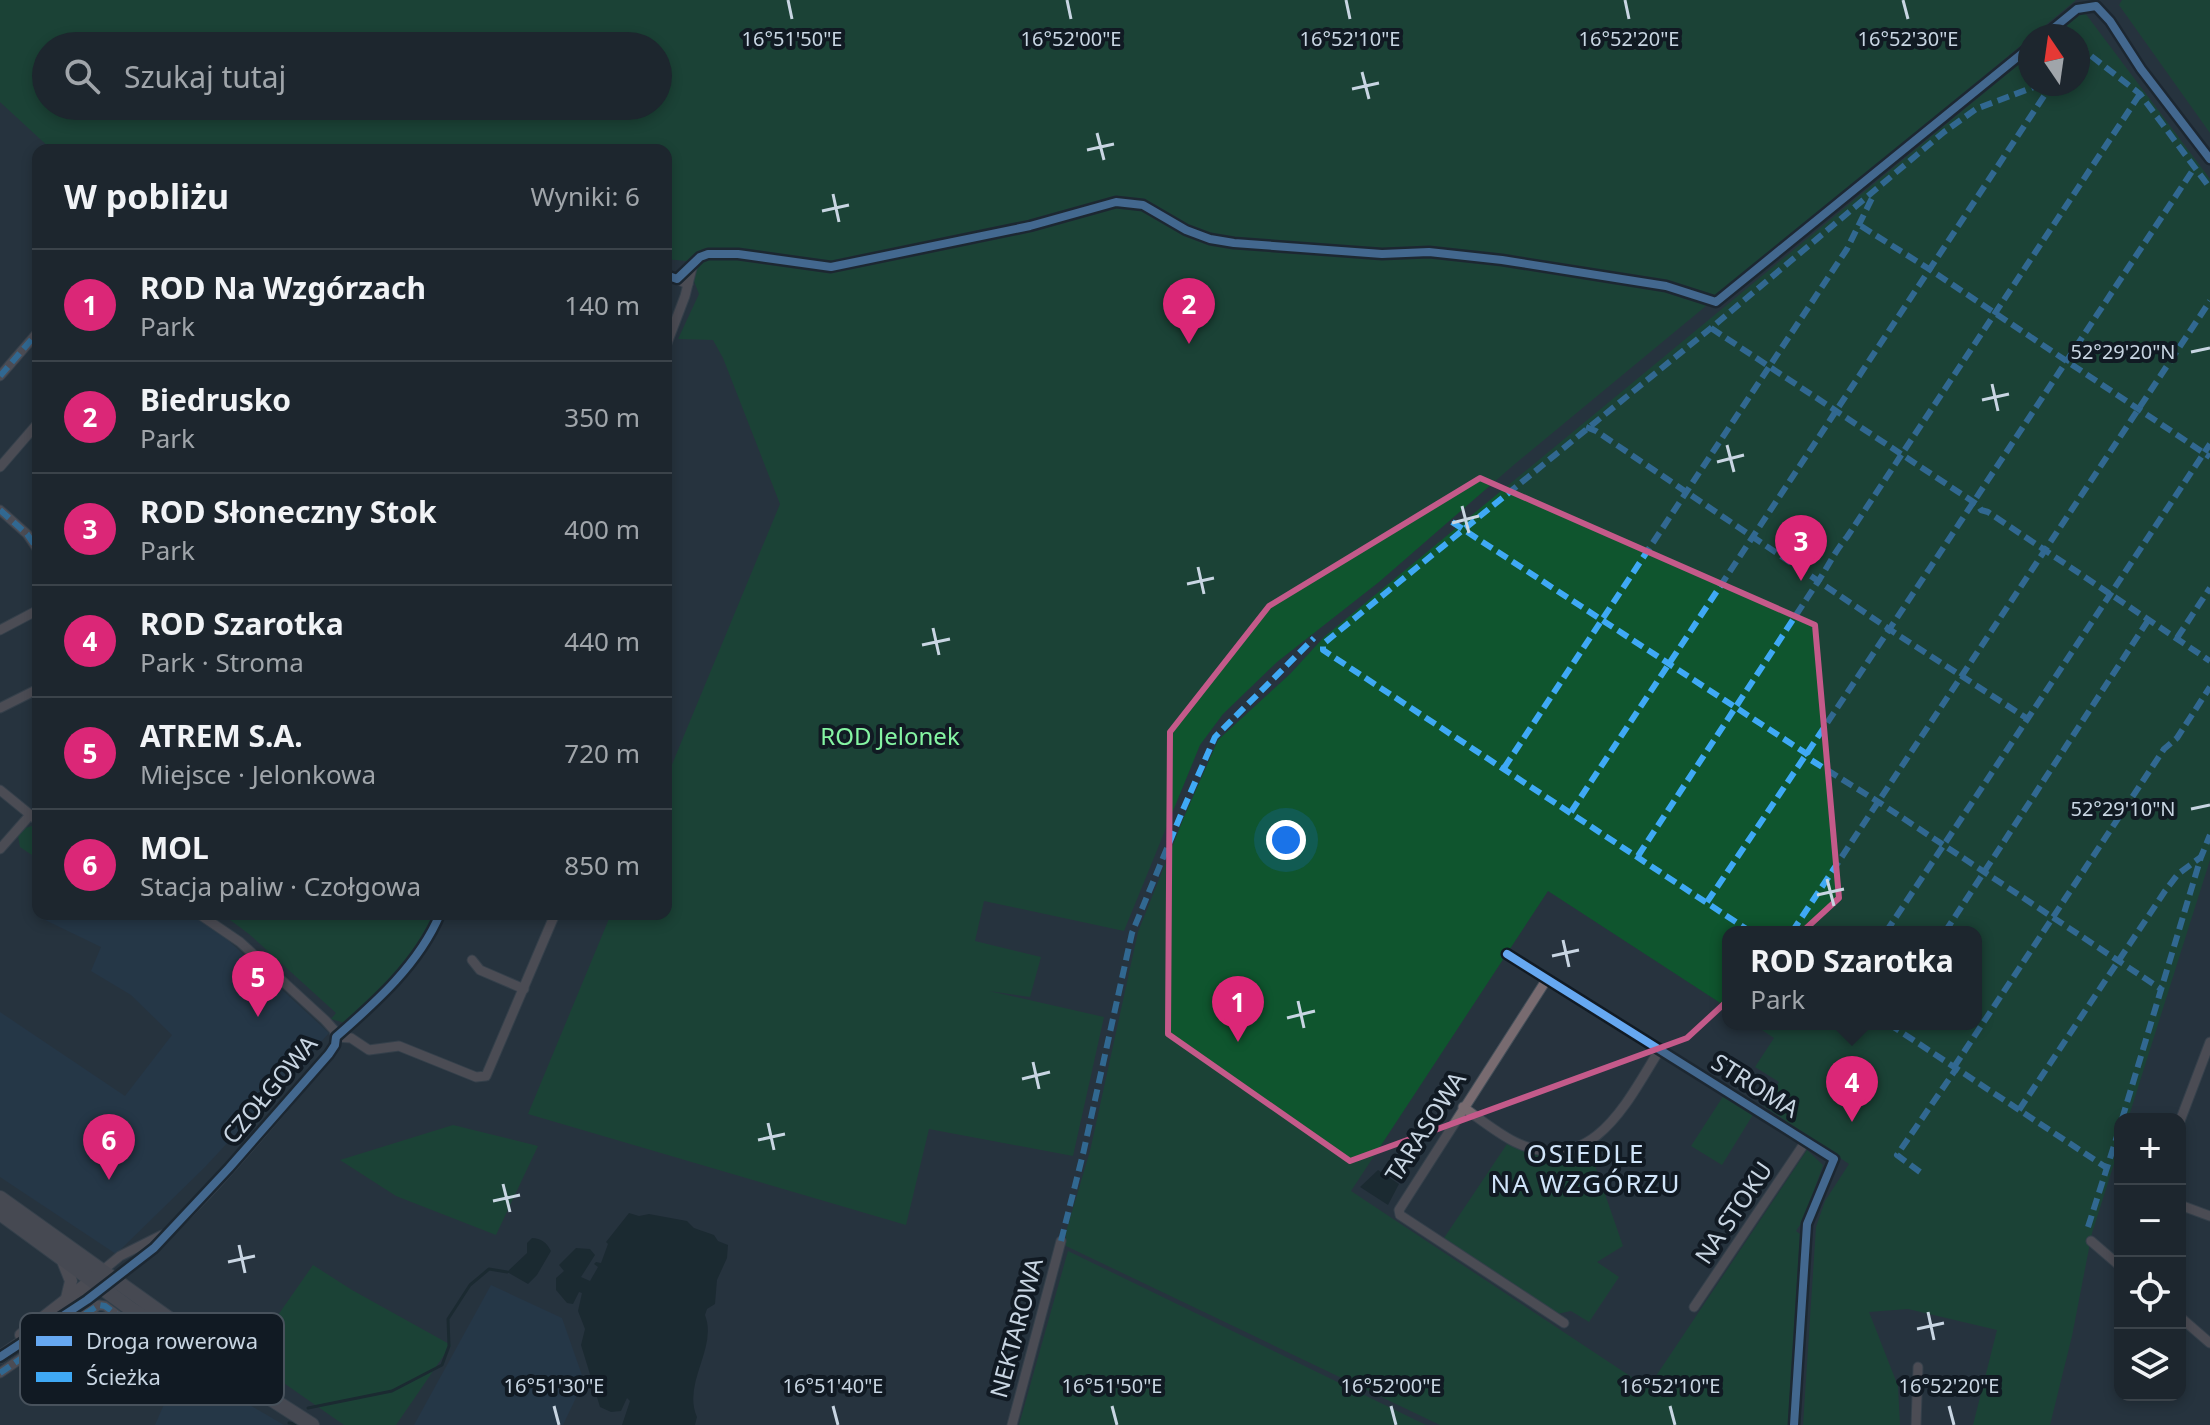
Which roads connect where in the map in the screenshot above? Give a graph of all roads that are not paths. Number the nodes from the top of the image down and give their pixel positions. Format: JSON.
{"nodes":[{"id":1,"x":2110,"y":21,"type":"dead end"},
{"id":2,"x":2210,"y":159,"type":"edge"},
{"id":3,"x":693,"y":264,"type":"dead end"},
{"id":4,"x":672,"y":277,"type":"edge"},
{"id":5,"x":688,"y":284,"type":"junction"},
{"id":6,"x":672,"y":329,"type":"edge"},
{"id":7,"x":32,"y":339,"type":"edge"},
{"id":8,"x":0,"y":376,"type":"edge"},
{"id":9,"x":32,"y":430,"type":"edge"},
{"id":10,"x":0,"y":467,"type":"edge"},
{"id":11,"x":0,"y":510,"type":"edge"},
{"id":12,"x":32,"y":541,"type":"edge"},
{"id":13,"x":32,"y":613,"type":"edge"},
{"id":14,"x":0,"y":630,"type":"edge"},
{"id":15,"x":32,"y":692,"type":"edge"},
{"id":16,"x":0,"y":708,"type":"edge"},
{"id":17,"x":0,"y":790,"type":"edge"},
{"id":18,"x":32,"y":816,"type":"edge"},
{"id":19,"x":32,"y":820,"type":"edge"},
{"id":20,"x":0,"y":849,"type":"edge"},
{"id":21,"x":207,"y":920,"type":"edge"},
{"id":22,"x":438,"y":920,"type":"edge"},
{"id":23,"x":553,"y":920,"type":"edge"},
{"id":24,"x":1507,"y":954,"type":"dead end"},
{"id":25,"x":472,"y":960,"type":"dead end"},
{"id":26,"x":1547,"y":979,"type":"junction"},
{"id":27,"x":524,"y":989,"type":"junction"},
{"id":28,"x":336,"y":1037,"type":"junction"},
{"id":29,"x":2210,"y":1042,"type":"edge"},
{"id":30,"x":1660,"y":1049,"type":"junction"},
{"id":31,"x":1463,"y":1107,"type":"junction"},
{"id":32,"x":2183,"y":1113,"type":"edge"},
{"id":33,"x":1806,"y":1141,"type":"junction"},
{"id":34,"x":0,"y":1198,"type":"edge"},
{"id":35,"x":2186,"y":1207,"type":"edge"},
{"id":36,"x":0,"y":1213,"type":"edge"},
{"id":37,"x":2210,"y":1216,"type":"edge"},
{"id":38,"x":168,"y":1231,"type":"junction"},
{"id":39,"x":1061,"y":1241,"type":"dead end"},
{"id":40,"x":2091,"y":1241,"type":"dead end"},
{"id":41,"x":61,"y":1258,"type":"junction"},
{"id":42,"x":2114,"y":1261,"type":"edge"},
{"id":43,"x":131,"y":1266,"type":"junction"},
{"id":44,"x":104,"y":1283,"type":"junction"},
{"id":45,"x":67,"y":1298,"type":"junction"},
{"id":46,"x":139,"y":1299,"type":"junction"},
{"id":47,"x":1694,"y":1307,"type":"dead end"},
{"id":48,"x":52,"y":1313,"type":"edge"},
{"id":49,"x":65,"y":1313,"type":"edge"},
{"id":50,"x":85,"y":1313,"type":"edge"},
{"id":51,"x":114,"y":1313,"type":"edge"},
{"id":52,"x":145,"y":1313,"type":"edge"},
{"id":53,"x":159,"y":1313,"type":"edge"},
{"id":54,"x":2186,"y":1322,"type":"edge"},
{"id":55,"x":1564,"y":1323,"type":"dead end"},
{"id":56,"x":2210,"y":1343,"type":"edge"},
{"id":57,"x":20,"y":1344,"type":"edge"},
{"id":58,"x":20,"y":1347,"type":"edge"},
{"id":59,"x":20,"y":1351,"type":"edge"},
{"id":60,"x":2,"y":1361,"type":"edge"},
{"id":61,"x":1918,"y":1367,"type":"dead end"},
{"id":62,"x":284,"y":1404,"type":"edge"},
{"id":63,"x":281,"y":1405,"type":"edge"},
{"id":64,"x":293,"y":1412,"type":"junction"},
{"id":65,"x":312,"y":1425,"type":"edge"},
{"id":66,"x":1012,"y":1425,"type":"edge"},
{"id":67,"x":1794,"y":1425,"type":"edge"},
{"id":68,"x":1916,"y":1425,"type":"edge"}],
"edges":[{"from":1,"to":2,"type":"street"},
{"from":3,"to":5,"type":"street"},
{"from":4,"to":5,"type":"street"},
{"from":5,"to":6,"type":"street"},
{"from":7,"to":8,"type":"street"},
{"from":9,"to":10,"type":"street"},
{"from":11,"to":12,"type":"street"},
{"from":13,"to":14,"type":"street"},
{"from":15,"to":16,"type":"street"},
{"from":17,"to":18,"type":"street"},
{"from":19,"to":20,"type":"street"},
{"from":21,"to":28,"type":"street"},
{"from":22,"to":28,"type":"street","name":"CZOŁGOWA"},
{"from":23,"to":27,"type":"street"},
{"from":24,"to":26,"type":"street","name":"STROMA"},
{"from":25,"to":27,"type":"street"},
{"from":26,"to":30,"type":"street","name":"STROMA"},
{"from":26,"to":31,"type":"street","name":"TARASOWA"},
{"from":27,"to":28,"type":"street"},
{"from":28,"to":38,"type":"street","name":"CZOŁGOWA"},
{"from":29,"to":32,"type":"street"},
{"from":30,"to":31,"type":"street"},
{"from":30,"to":33,"type":"street","name":"STROMA"},
{"from":31,"to":55,"type":"street","name":"TARASOWA"},
{"from":33,"to":47,"type":"street","name":"NA STOKU"},
{"from":33,"to":67,"type":"street","name":"STROMA"},
{"from":34,"to":44,"type":"main road"},
{"from":35,"to":37,"type":"street"},
{"from":36,"to":41,"type":"main road"},
{"from":38,"to":43,"type":"street","name":"CZOŁGOWA"},
{"from":38,"to":44,"type":"street","name":"CZOŁGOWA"},
{"from":39,"to":66,"type":"street","name":"NEKTAROWA"},
{"from":40,"to":42,"type":"street"},
{"from":41,"to":44,"type":"main road"},
{"from":41,"to":45,"type":"street"},
{"from":43,"to":44,"type":"street","name":"CZOŁGOWA"},
{"from":43,"to":46,"type":"street"},
{"from":44,"to":45,"type":"street"},
{"from":44,"to":46,"type":"main road"},
{"from":44,"to":49,"type":"street"},
{"from":44,"to":52,"type":"main road"},
{"from":45,"to":48,"type":"street"},
{"from":46,"to":53,"type":"main road"},
{"from":50,"to":51,"type":"street"},
{"from":54,"to":56,"type":"street"},
{"from":57,"to":60,"type":"street"},
{"from":58,"to":60,"type":"street"},
{"from":59,"to":60,"type":"street"},
{"from":61,"to":68,"type":"street"},
{"from":62,"to":64,"type":"main road"},
{"from":63,"to":64,"type":"main road"},
{"from":64,"to":65,"type":"main road"}]}
